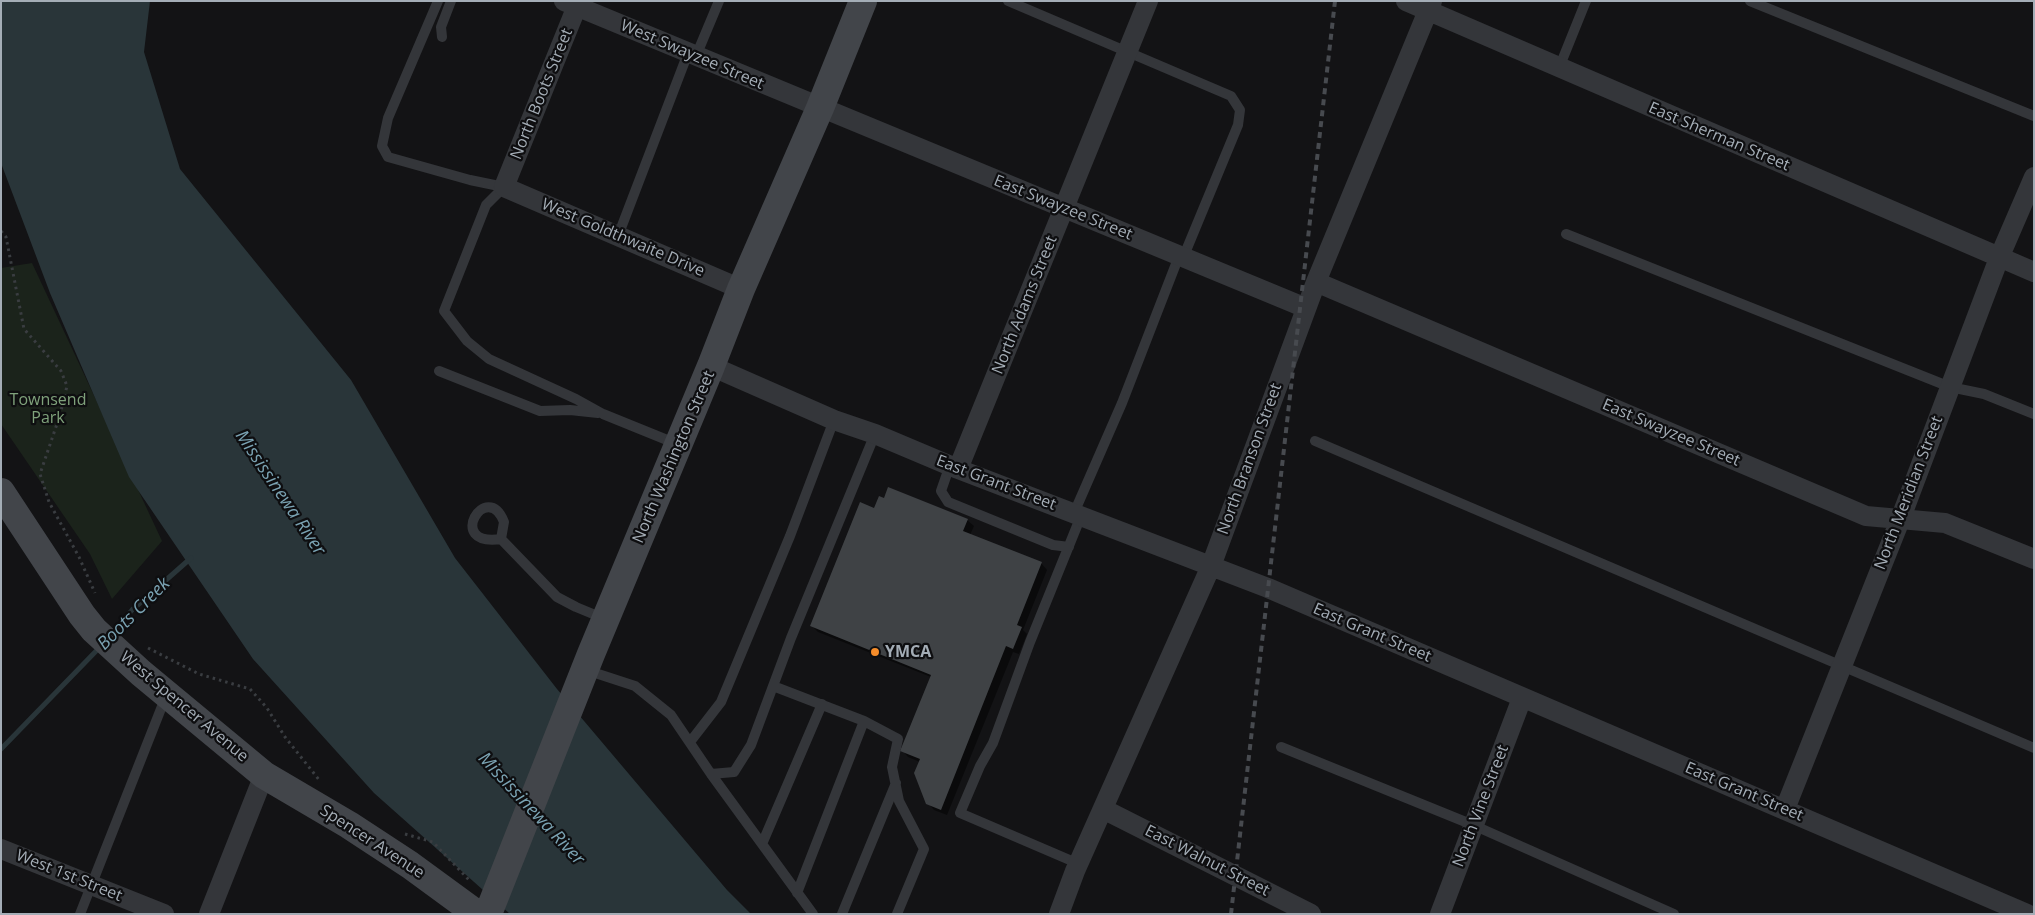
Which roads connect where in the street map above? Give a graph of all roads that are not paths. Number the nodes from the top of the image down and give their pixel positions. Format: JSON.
{"nodes":[{"id":1,"x":438,"y":1,"type":"edge"},
{"id":2,"x":451,"y":1,"type":"edge"},
{"id":3,"x":719,"y":1,"type":"edge"},
{"id":4,"x":863,"y":1,"type":"edge"},
{"id":5,"x":1148,"y":1,"type":"edge"},
{"id":6,"x":1406,"y":1,"type":"edge"},
{"id":7,"x":1586,"y":1,"type":"edge"},
{"id":8,"x":1750,"y":1,"type":"edge"},
{"id":9,"x":574,"y":3,"type":"edge"},
{"id":10,"x":1015,"y":3,"type":"edge"},
{"id":11,"x":1430,"y":6,"type":"edge"},
{"id":12,"x":442,"y":37,"type":"dead end"},
{"id":13,"x":1128,"y":51,"type":"junction"},
{"id":14,"x":692,"y":55,"type":"junction"},
{"id":15,"x":1558,"y":68,"type":"junction"},
{"id":16,"x":820,"y":108,"type":"junction"},
{"id":17,"x":2034,"y":116,"type":"edge"},
{"id":18,"x":2034,"y":177,"type":"edge"},
{"id":19,"x":504,"y":187,"type":"junction"},
{"id":20,"x":1064,"y":209,"type":"junction"},
{"id":21,"x":1566,"y":234,"type":"dead end"},
{"id":22,"x":618,"y":236,"type":"junction"},
{"id":23,"x":1181,"y":257,"type":"junction"},
{"id":24,"x":1999,"y":258,"type":"junction"},
{"id":25,"x":2034,"y":272,"type":"edge"},
{"id":26,"x":1316,"y":282,"type":"junction"},
{"id":27,"x":741,"y":289,"type":"junction"},
{"id":28,"x":1306,"y":308,"type":"junction"},
{"id":29,"x":711,"y":366,"type":"junction"},
{"id":30,"x":439,"y":371,"type":"dead end"},
{"id":31,"x":1950,"y":387,"type":"junction"},
{"id":32,"x":604,"y":414,"type":"junction"},
{"id":33,"x":2034,"y":414,"type":"edge"},
{"id":34,"x":834,"y":420,"type":"junction"},
{"id":35,"x":874,"y":434,"type":"junction"},
{"id":36,"x":1315,"y":441,"type":"dead end"},
{"id":37,"x":678,"y":445,"type":"junction"},
{"id":38,"x":954,"y":467,"type":"junction"},
{"id":39,"x":1,"y":492,"type":"edge"},
{"id":40,"x":1078,"y":515,"type":"junction"},
{"id":41,"x":1900,"y":520,"type":"junction"},
{"id":42,"x":501,"y":539,"type":"dead end"},
{"id":43,"x":1069,"y":547,"type":"junction"},
{"id":44,"x":2034,"y":559,"type":"edge"},
{"id":45,"x":1211,"y":566,"type":"junction"},
{"id":46,"x":606,"y":620,"type":"junction"},
{"id":47,"x":1842,"y":666,"type":"junction"},
{"id":48,"x":582,"y":678,"type":"junction"},
{"id":49,"x":773,"y":686,"type":"junction"},
{"id":50,"x":166,"y":695,"type":"junction"},
{"id":51,"x":1522,"y":698,"type":"junction"},
{"id":52,"x":822,"y":704,"type":"junction"},
{"id":53,"x":864,"y":721,"type":"junction"},
{"id":54,"x":690,"y":742,"type":"junction"},
{"id":55,"x":1280,"y":747,"type":"dead end"},
{"id":56,"x":2034,"y":748,"type":"edge"},
{"id":57,"x":711,"y":774,"type":"junction"},
{"id":58,"x":264,"y":775,"type":"junction"},
{"id":59,"x":896,"y":783,"type":"junction"},
{"id":60,"x":1104,"y":809,"type":"junction"},
{"id":61,"x":1785,"y":809,"type":"junction"},
{"id":62,"x":1473,"y":825,"type":"junction"},
{"id":63,"x":762,"y":844,"type":"junction"},
{"id":64,"x":1,"y":849,"type":"edge"},
{"id":65,"x":1079,"y":864,"type":"junction"},
{"id":66,"x":91,"y":885,"type":"junction"},
{"id":67,"x":797,"y":892,"type":"junction"},
{"id":68,"x":80,"y":914,"type":"edge"},
{"id":69,"x":164,"y":914,"type":"edge"},
{"id":70,"x":209,"y":914,"type":"edge"},
{"id":71,"x":477,"y":914,"type":"edge"},
{"id":72,"x":488,"y":914,"type":"edge"},
{"id":73,"x":814,"y":914,"type":"edge"},
{"id":74,"x":842,"y":914,"type":"edge"},
{"id":75,"x":897,"y":914,"type":"edge"},
{"id":76,"x":1059,"y":914,"type":"edge"},
{"id":77,"x":1311,"y":914,"type":"edge"},
{"id":78,"x":1440,"y":914,"type":"edge"},
{"id":79,"x":1674,"y":914,"type":"edge"},
{"id":80,"x":2027,"y":914,"type":"edge"}],
"edges":[{"from":1,"to":19,"type":"lane"},
{"from":2,"to":12,"type":"lane"},
{"from":3,"to":14,"type":"lane"},
{"from":4,"to":16,"type":"street","name":"North Washington Street"},
{"from":5,"to":13,"type":"street","name":"North Adams Street"},
{"from":6,"to":11,"type":"street","name":"East Sherman Street"},
{"from":7,"to":15,"type":"lane"},
{"from":8,"to":17,"type":"lane"},
{"from":9,"to":14,"type":"street","name":"West Swayzee Street"},
{"from":9,"to":19,"type":"street","name":"North Boots Street"},
{"from":10,"to":13,"type":"lane"},
{"from":11,"to":15,"type":"street","name":"East Sherman Street"},
{"from":11,"to":26,"type":"street","name":"North Branson Street"},
{"from":13,"to":20,"type":"street","name":"North Adams Street"},
{"from":13,"to":23,"type":"lane"},
{"from":14,"to":16,"type":"street","name":"West Swayzee Street"},
{"from":14,"to":22,"type":"lane"},
{"from":15,"to":24,"type":"street","name":"East Sherman Street"},
{"from":16,"to":20,"type":"street","name":"East Swayzee Street"},
{"from":16,"to":27,"type":"street","name":"North Washington Street"},
{"from":18,"to":24,"type":"street","name":"North Meridian Street"},
{"from":19,"to":22,"type":"street","name":"West Goldthwaite Drive"},
{"from":19,"to":32,"type":"lane"},
{"from":20,"to":23,"type":"street","name":"East Swayzee Street"},
{"from":20,"to":38,"type":"street","name":"North Adams Street"},
{"from":21,"to":31,"type":"lane"},
{"from":22,"to":27,"type":"street","name":"West Goldthwaite Drive"},
{"from":23,"to":28,"type":"street","name":"East Swayzee Street"},
{"from":23,"to":40,"type":"lane"},
{"from":24,"to":25,"type":"street","name":"East Sherman Street"},
{"from":24,"to":31,"type":"street","name":"North Meridian Street"},
{"from":26,"to":28,"type":"street","name":"North Branson Street"},
{"from":26,"to":41,"type":"street","name":"East Swayzee Street"},
{"from":27,"to":29,"type":"street","name":"North Washington Street"},
{"from":28,"to":45,"type":"street","name":"North Branson Street"},
{"from":29,"to":34,"type":"street","name":"East Grant Street"},
{"from":29,"to":37,"type":"street","name":"North Washington Street"},
{"from":30,"to":32,"type":"lane"},
{"from":31,"to":33,"type":"lane"},
{"from":31,"to":41,"type":"street","name":"North Meridian Street"},
{"from":32,"to":37,"type":"lane"},
{"from":34,"to":35,"type":"street","name":"East Grant Street"},
{"from":34,"to":54,"type":"lane"},
{"from":35,"to":38,"type":"street","name":"East Grant Street"},
{"from":35,"to":49,"type":"lane"},
{"from":36,"to":47,"type":"lane"},
{"from":37,"to":46,"type":"street","name":"North Washington Street"},
{"from":38,"to":40,"type":"street","name":"East Grant Street"},
{"from":38,"to":43,"type":"lane"},
{"from":39,"to":50,"type":"street","name":"West Spencer Avenue"},
{"from":40,"to":43,"type":"lane"},
{"from":40,"to":45,"type":"street","name":"East Grant Street"},
{"from":41,"to":44,"type":"street","name":"East Swayzee Street"},
{"from":41,"to":47,"type":"street","name":"North Meridian Street"},
{"from":42,"to":46,"type":"lane"},
{"from":43,"to":65,"type":"lane"},
{"from":45,"to":51,"type":"street","name":"East Grant Street"},
{"from":45,"to":60,"type":"street","name":"North Branson Street"},
{"from":46,"to":48,"type":"street","name":"North Washington Street"},
{"from":47,"to":56,"type":"lane"},
{"from":47,"to":61,"type":"street","name":"North Meridian Street"},
{"from":48,"to":54,"type":"lane"},
{"from":48,"to":72,"type":"street","name":"North Washington Street"},
{"from":49,"to":52,"type":"lane"},
{"from":49,"to":57,"type":"lane"},
{"from":50,"to":58,"type":"street","name":"West Spencer Avenue"},
{"from":50,"to":66,"type":"lane"},
{"from":51,"to":61,"type":"street","name":"East Grant Street"},
{"from":51,"to":62,"type":"street","name":"North Vine Street"},
{"from":52,"to":53,"type":"lane"},
{"from":52,"to":63,"type":"lane"},
{"from":53,"to":59,"type":"lane"},
{"from":53,"to":67,"type":"lane"},
{"from":54,"to":57,"type":"lane"},
{"from":55,"to":62,"type":"lane"},
{"from":57,"to":63,"type":"lane"},
{"from":58,"to":70,"type":"street"},
{"from":58,"to":71,"type":"street","name":"Spencer Avenue"},
{"from":59,"to":74,"type":"lane"},
{"from":59,"to":75,"type":"lane"},
{"from":60,"to":65,"type":"street","name":"North Branson Street"},
{"from":60,"to":77,"type":"street","name":"East Walnut Street"},
{"from":61,"to":80,"type":"street","name":"East Grant Street"},
{"from":62,"to":78,"type":"street","name":"North Vine Street"},
{"from":62,"to":79,"type":"lane"},
{"from":63,"to":67,"type":"lane"},
{"from":64,"to":66,"type":"street","name":"West 1st Street"},
{"from":65,"to":76,"type":"street","name":"North Branson Street"},
{"from":66,"to":68,"type":"lane"},
{"from":66,"to":69,"type":"street","name":"West 1st Street"},
{"from":67,"to":73,"type":"lane"}]}
